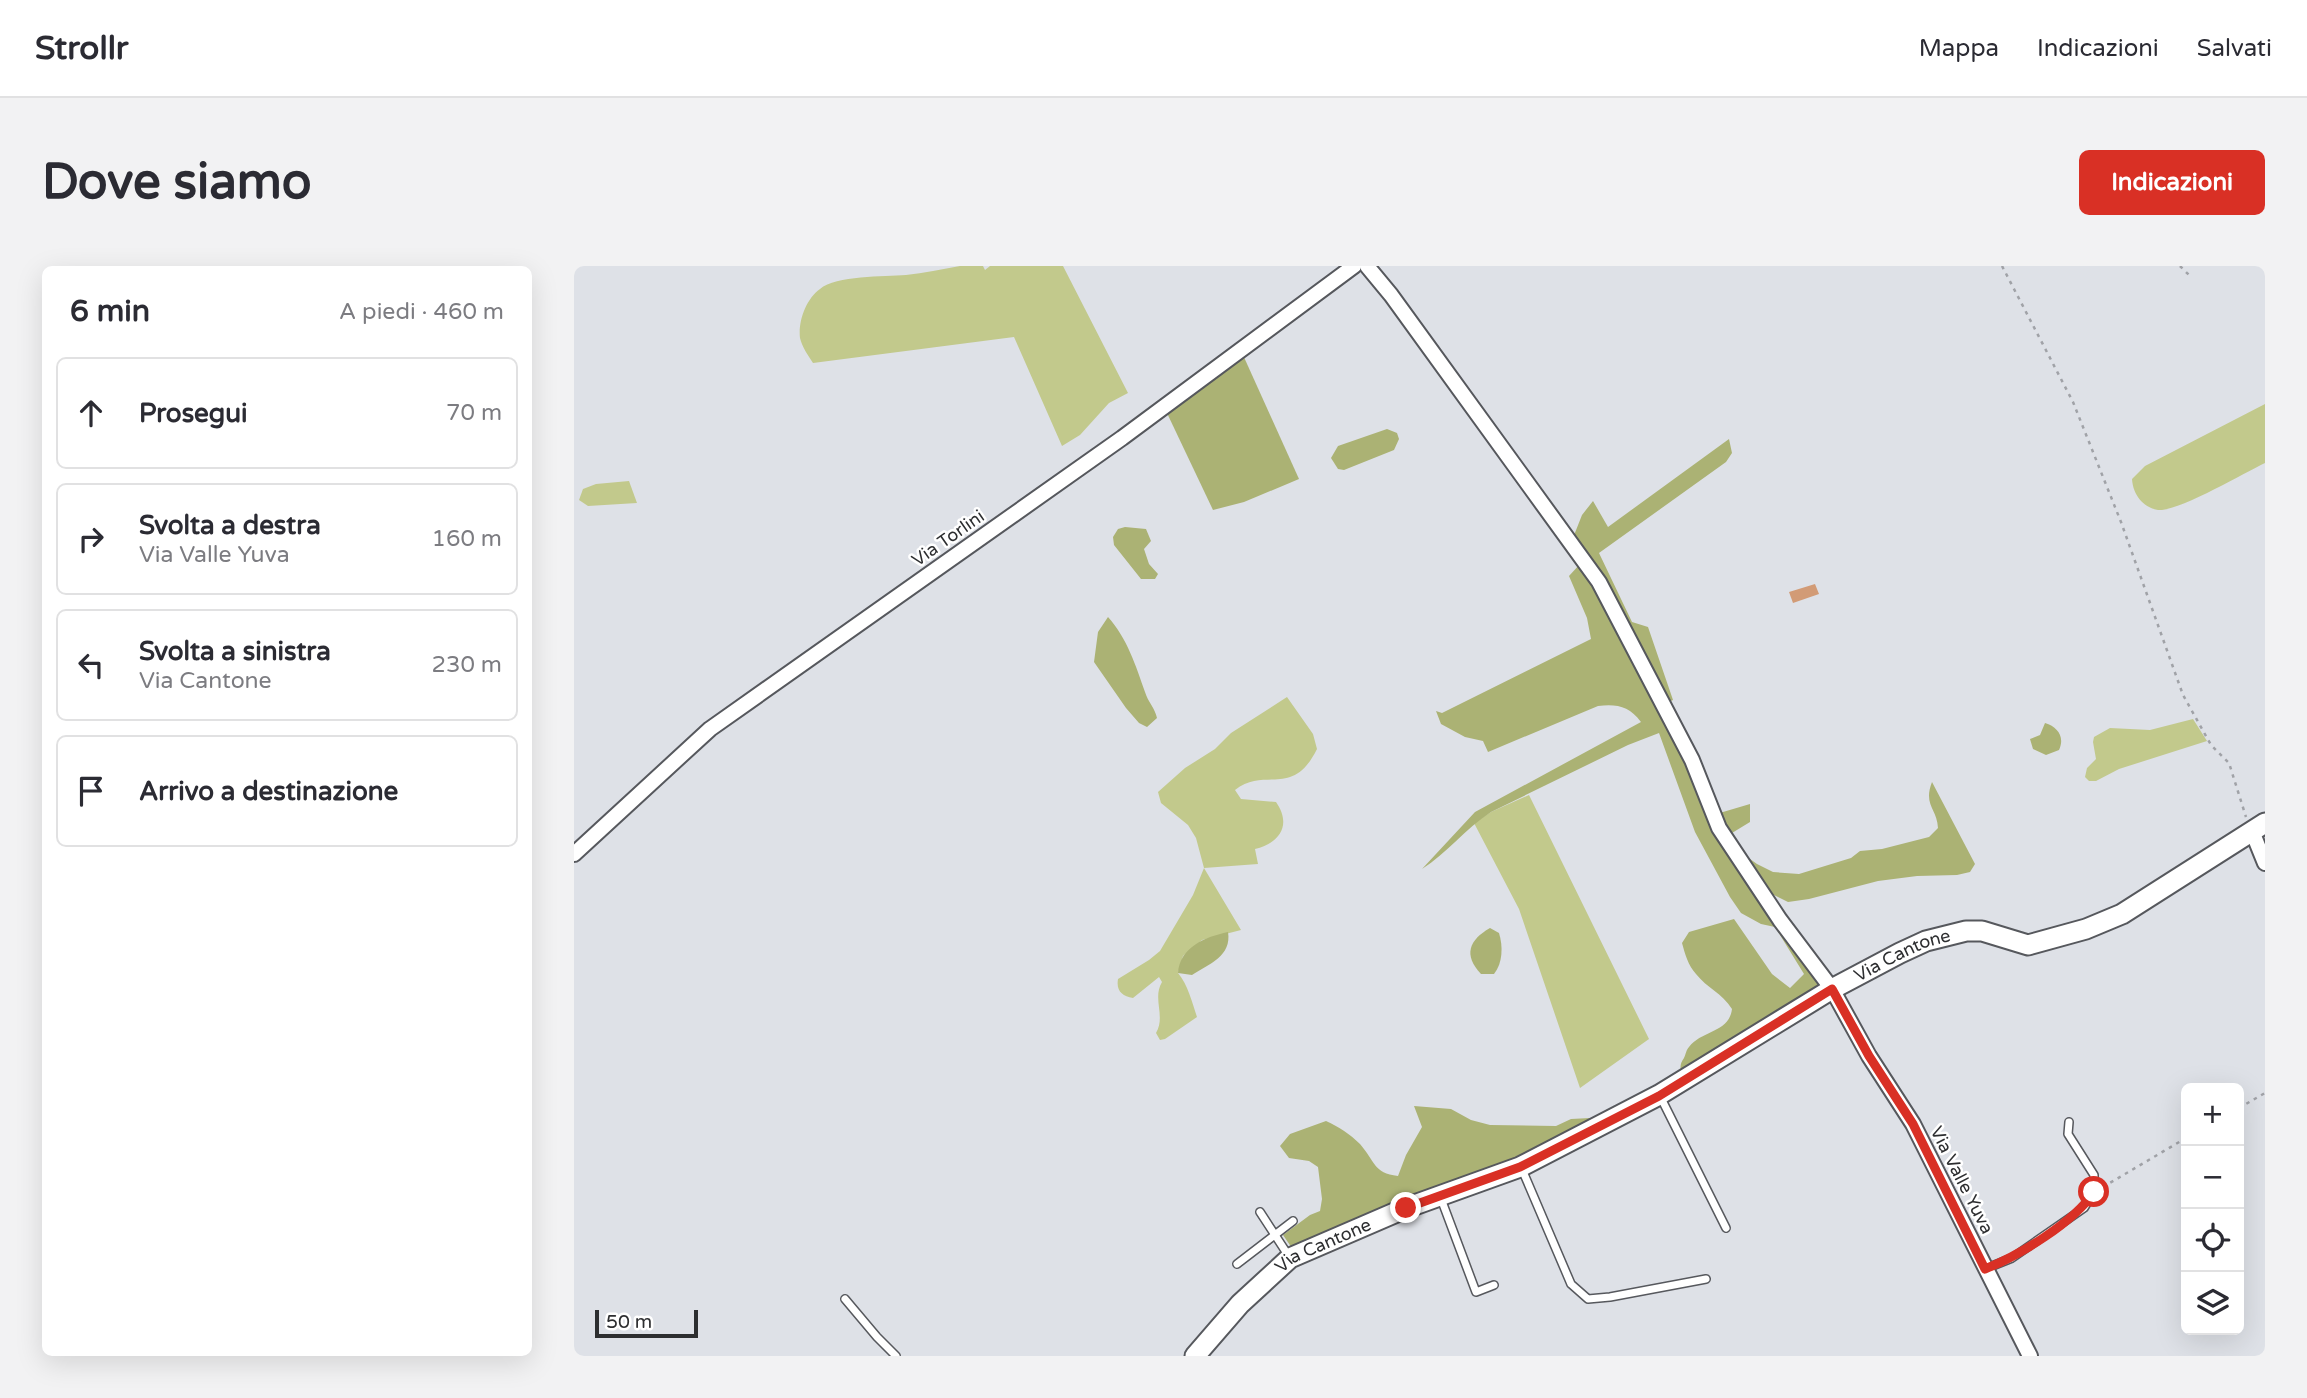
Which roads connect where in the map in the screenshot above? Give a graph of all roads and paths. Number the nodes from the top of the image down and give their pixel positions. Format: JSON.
{"nodes":[{"id":1,"x":1367,"y":266,"type":"edge"},
{"id":2,"x":2002,"y":266,"type":"edge"},
{"id":3,"x":2180,"y":266,"type":"edge"},
{"id":4,"x":1352,"y":267,"type":"edge"},
{"id":5,"x":2189,"y":275,"type":"dead end"},
{"id":6,"x":2258,"y":827,"type":"edge"},
{"id":7,"x":574,"y":853,"type":"edge"},
{"id":8,"x":2265,"y":863,"type":"edge"},
{"id":9,"x":1832,"y":989,"type":"junction"},
{"id":10,"x":2265,"y":1093,"type":"edge"},
{"id":11,"x":1659,"y":1096,"type":"junction"},
{"id":12,"x":2244,"y":1105,"type":"edge"},
{"id":13,"x":2069,"y":1122,"type":"dead end"},
{"id":14,"x":2181,"y":1141,"type":"edge"},
{"id":15,"x":1520,"y":1167,"type":"junction"},
{"id":16,"x":2094,"y":1192,"type":"junction"},
{"id":17,"x":1440,"y":1196,"type":"junction"},
{"id":18,"x":1260,"y":1212,"type":"dead end"},
{"id":19,"x":1293,"y":1221,"type":"dead end"},
{"id":20,"x":1726,"y":1228,"type":"dead end"},
{"id":21,"x":1275,"y":1235,"type":"junction"},
{"id":22,"x":1290,"y":1258,"type":"junction"},
{"id":23,"x":1237,"y":1264,"type":"dead end"},
{"id":24,"x":1985,"y":1269,"type":"junction"},
{"id":25,"x":1706,"y":1279,"type":"dead end"},
{"id":26,"x":1494,"y":1285,"type":"dead end"},
{"id":27,"x":845,"y":1299,"type":"dead end"},
{"id":28,"x":896,"y":1356,"type":"edge"},
{"id":29,"x":1195,"y":1356,"type":"edge"},
{"id":30,"x":2030,"y":1356,"type":"edge"}],
"edges":[{"from":1,"to":9,"type":"street","name":"Via Valle Yuva"},
{"from":2,"to":6,"type":"path"},
{"from":3,"to":5,"type":"path"},
{"from":4,"to":7,"type":"street","name":"Via Torlini"},
{"from":6,"to":8,"type":"street"},
{"from":6,"to":9,"type":"main road","name":"Via Cantone"},
{"from":9,"to":11,"type":"main road","name":"Via Cantone"},
{"from":9,"to":24,"type":"street","name":"Via Valle Yuva"},
{"from":10,"to":12,"type":"path"},
{"from":11,"to":15,"type":"main road","name":"Via Cantone"},
{"from":11,"to":20,"type":"lane"},
{"from":13,"to":16,"type":"lane"},
{"from":14,"to":16,"type":"path"},
{"from":15,"to":17,"type":"main road","name":"Via Cantone"},
{"from":15,"to":25,"type":"lane"},
{"from":16,"to":24,"type":"lane"},
{"from":17,"to":22,"type":"main road","name":"Via Cantone"},
{"from":17,"to":26,"type":"lane"},
{"from":18,"to":21,"type":"lane"},
{"from":19,"to":21,"type":"lane"},
{"from":21,"to":22,"type":"lane"},
{"from":21,"to":23,"type":"lane"},
{"from":22,"to":29,"type":"main road","name":"Via Cantone"},
{"from":24,"to":30,"type":"street","name":"Via Valle Yuva"},
{"from":27,"to":28,"type":"lane"}]}
